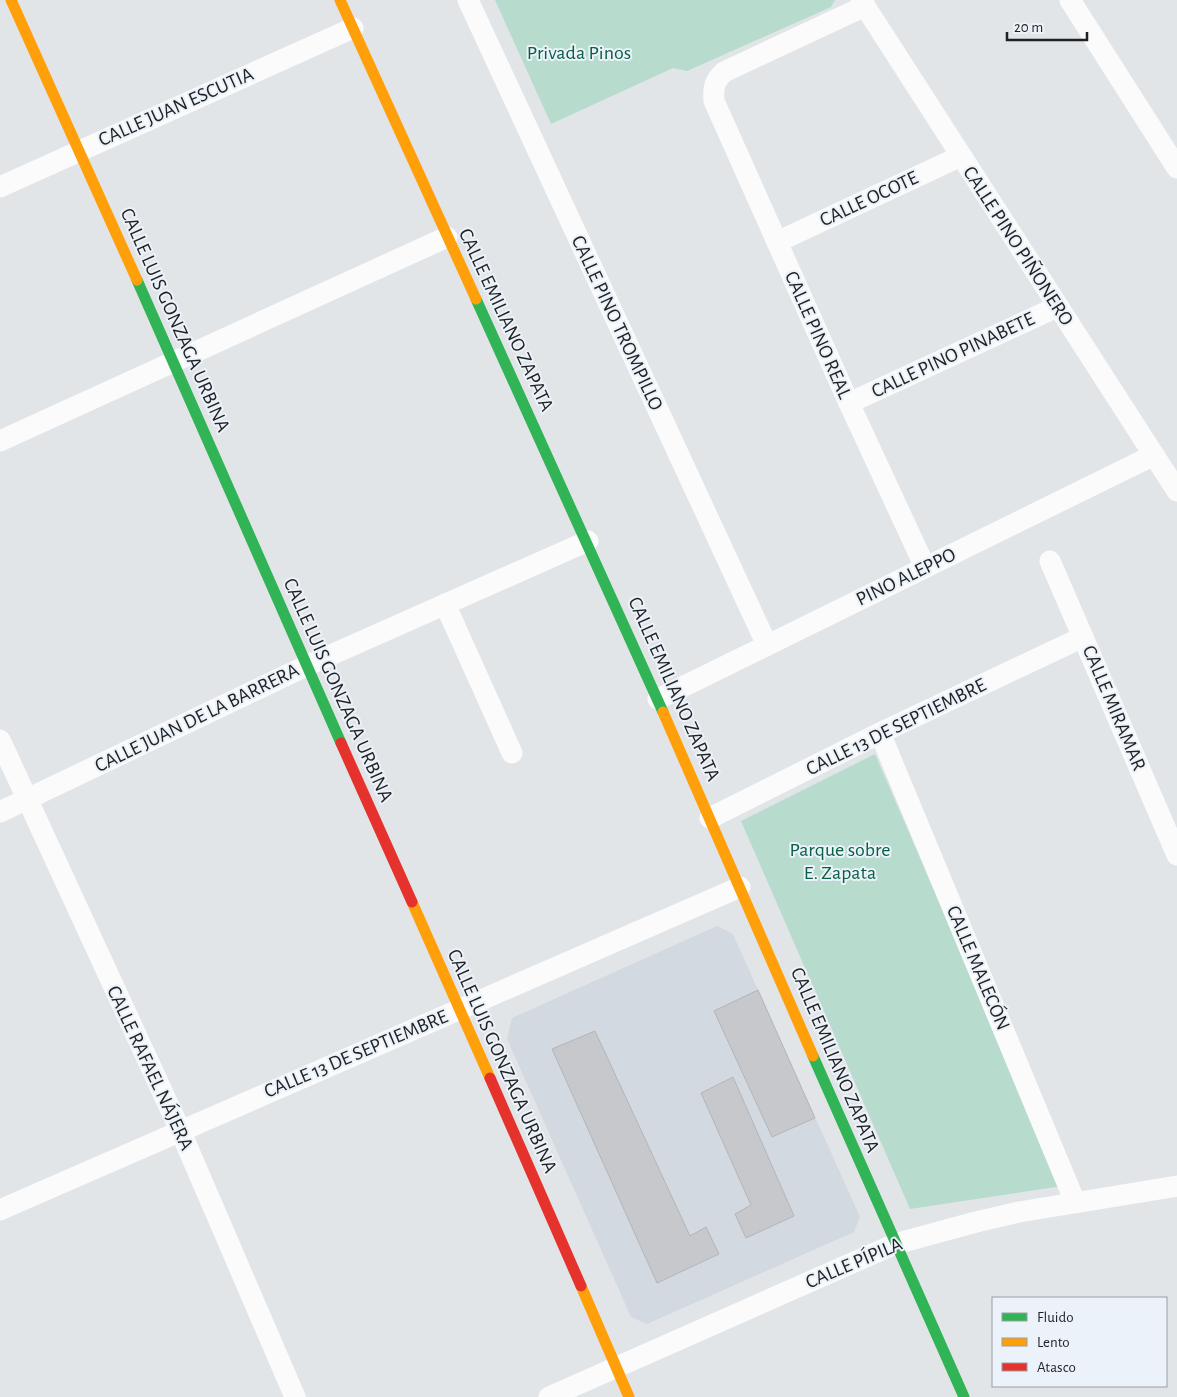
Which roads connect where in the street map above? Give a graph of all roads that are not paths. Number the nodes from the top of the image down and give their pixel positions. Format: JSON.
{"nodes":[{"id":1,"x":10,"y":0,"type":"edge"},
{"id":2,"x":340,"y":0,"type":"edge"},
{"id":3,"x":468,"y":0,"type":"edge"},
{"id":4,"x":1070,"y":0,"type":"edge"},
{"id":5,"x":863,"y":3,"type":"edge"},
{"id":6,"x":352,"y":28,"type":"junction"},
{"id":7,"x":80,"y":150,"type":"junction"},
{"id":8,"x":961,"y":156,"type":"junction"},
{"id":9,"x":1177,"y":168,"type":"edge"},
{"id":10,"x":0,"y":187,"type":"edge"},
{"id":11,"x":447,"y":237,"type":"junction"},
{"id":12,"x":777,"y":242,"type":"junction"},
{"id":13,"x":1058,"y":307,"type":"junction"},
{"id":14,"x":174,"y":362,"type":"junction"},
{"id":15,"x":849,"y":403,"type":"junction"},
{"id":16,"x":0,"y":442,"type":"edge"},
{"id":17,"x":1154,"y":455,"type":"junction"},
{"id":18,"x":1177,"y":491,"type":"edge"},
{"id":19,"x":588,"y":540,"type":"junction"},
{"id":20,"x":1050,"y":561,"type":"dead end"},
{"id":21,"x":925,"y":567,"type":"junction"},
{"id":22,"x":445,"y":604,"type":"junction"},
{"id":23,"x":1083,"y":637,"type":"junction"},
{"id":24,"x":767,"y":645,"type":"junction"},
{"id":25,"x":306,"y":666,"type":"junction"},
{"id":26,"x":658,"y":699,"type":"junction"},
{"id":27,"x":880,"y":733,"type":"junction"},
{"id":28,"x":0,"y":740,"type":"edge"},
{"id":29,"x":512,"y":753,"type":"dead end"},
{"id":30,"x":27,"y":800,"type":"junction"},
{"id":31,"x":0,"y":812,"type":"edge"},
{"id":32,"x":710,"y":818,"type":"junction"},
{"id":33,"x":1177,"y":855,"type":"edge"},
{"id":34,"x":740,"y":887,"type":"junction"},
{"id":35,"x":460,"y":1010,"type":"junction"},
{"id":36,"x":180,"y":1130,"type":"junction"},
{"id":37,"x":1177,"y":1186,"type":"edge"},
{"id":38,"x":1075,"y":1202,"type":"junction"},
{"id":39,"x":0,"y":1210,"type":"edge"},
{"id":40,"x":895,"y":1244,"type":"junction"},
{"id":41,"x":616,"y":1368,"type":"junction"},
{"id":42,"x":295,"y":1397,"type":"edge"},
{"id":43,"x":549,"y":1397,"type":"edge"},
{"id":44,"x":629,"y":1397,"type":"edge"},
{"id":45,"x":964,"y":1397,"type":"edge"}],
"edges":[{"from":1,"to":7,"type":"street","name":"CALLE LUIS GONZAGA URBINA"},
{"from":2,"to":6,"type":"street","name":"CALLE EMILIANO ZAPATA"},
{"from":3,"to":24,"type":"street","name":"CALLE PINO TROMPILLO"},
{"from":4,"to":9,"type":"street"},
{"from":5,"to":8,"type":"street","name":"CALLE PINO PIÑONERO"},
{"from":5,"to":12,"type":"street","name":"CALLE PINO REAL"},
{"from":6,"to":7,"type":"street","name":"CALLE JUAN ESCUTIA"},
{"from":6,"to":11,"type":"street","name":"CALLE EMILIANO ZAPATA"},
{"from":7,"to":10,"type":"street","name":"CALLE JUAN ESCUTIA"},
{"from":7,"to":14,"type":"street","name":"CALLE LUIS GONZAGA URBINA"},
{"from":8,"to":12,"type":"street","name":"CALLE OCOTE"},
{"from":8,"to":13,"type":"street","name":"CALLE PINO PIÑONERO"},
{"from":11,"to":14,"type":"street"},
{"from":11,"to":19,"type":"street","name":"CALLE EMILIANO ZAPATA"},
{"from":12,"to":15,"type":"street","name":"CALLE PINO REAL"},
{"from":13,"to":15,"type":"street","name":"CALLE PINO PINABETE"},
{"from":13,"to":17,"type":"street","name":"CALLE PINO PIÑONERO"},
{"from":14,"to":16,"type":"street"},
{"from":14,"to":25,"type":"street","name":"CALLE LUIS GONZAGA URBINA"},
{"from":15,"to":21,"type":"street","name":"CALLE PINO REAL"},
{"from":17,"to":18,"type":"street","name":"CALLE PINO PIÑONERO"},
{"from":17,"to":21,"type":"street","name":"PINO ALEPPO"},
{"from":19,"to":22,"type":"street","name":"CALLE JUAN DE LA BARRERA"},
{"from":19,"to":26,"type":"street","name":"CALLE EMILIANO ZAPATA"},
{"from":20,"to":23,"type":"street","name":"CALLE MIRAMAR"},
{"from":21,"to":24,"type":"street","name":"PINO ALEPPO"},
{"from":22,"to":25,"type":"street","name":"CALLE JUAN DE LA BARRERA"},
{"from":22,"to":29,"type":"street"},
{"from":23,"to":27,"type":"street","name":"CALLE 13 DE SEPTIEMBRE"},
{"from":23,"to":33,"type":"street","name":"CALLE MIRAMAR"},
{"from":24,"to":26,"type":"street","name":"PINO ALEPPO"},
{"from":25,"to":30,"type":"street","name":"CALLE JUAN DE LA BARRERA"},
{"from":25,"to":35,"type":"street","name":"CALLE LUIS GONZAGA URBINA"},
{"from":26,"to":32,"type":"street","name":"CALLE EMILIANO ZAPATA"},
{"from":27,"to":32,"type":"street","name":"CALLE 13 DE SEPTIEMBRE"},
{"from":27,"to":38,"type":"street","name":"CALLE MALECÓN"},
{"from":28,"to":30,"type":"street","name":"CALLE RAFAEL NÁJERA"},
{"from":30,"to":31,"type":"street","name":"CALLE JUAN DE LA BARRERA"},
{"from":30,"to":36,"type":"street","name":"CALLE RAFAEL NÁJERA"},
{"from":32,"to":34,"type":"street","name":"CALLE EMILIANO ZAPATA"},
{"from":34,"to":35,"type":"street","name":"CALLE 13 DE SEPTIEMBRE"},
{"from":34,"to":40,"type":"street","name":"CALLE EMILIANO ZAPATA"},
{"from":35,"to":36,"type":"street","name":"CALLE 13 DE SEPTIEMBRE"},
{"from":35,"to":41,"type":"street","name":"CALLE LUIS GONZAGA URBINA"},
{"from":36,"to":39,"type":"street","name":"CALLE 13 DE SEPTIEMBRE"},
{"from":36,"to":42,"type":"street","name":"CALLE RAFAEL NÁJERA"},
{"from":37,"to":38,"type":"street","name":"CALLE PÍPILA"},
{"from":38,"to":40,"type":"street","name":"CALLE PÍPILA"},
{"from":40,"to":41,"type":"street","name":"CALLE PÍPILA"},
{"from":40,"to":45,"type":"street","name":"CALLE EMILIANO ZAPATA"},
{"from":41,"to":43,"type":"street","name":"CALLE PÍPILA"},
{"from":41,"to":44,"type":"street","name":"CALLE LUIS GONZAGA URBINA"}]}
